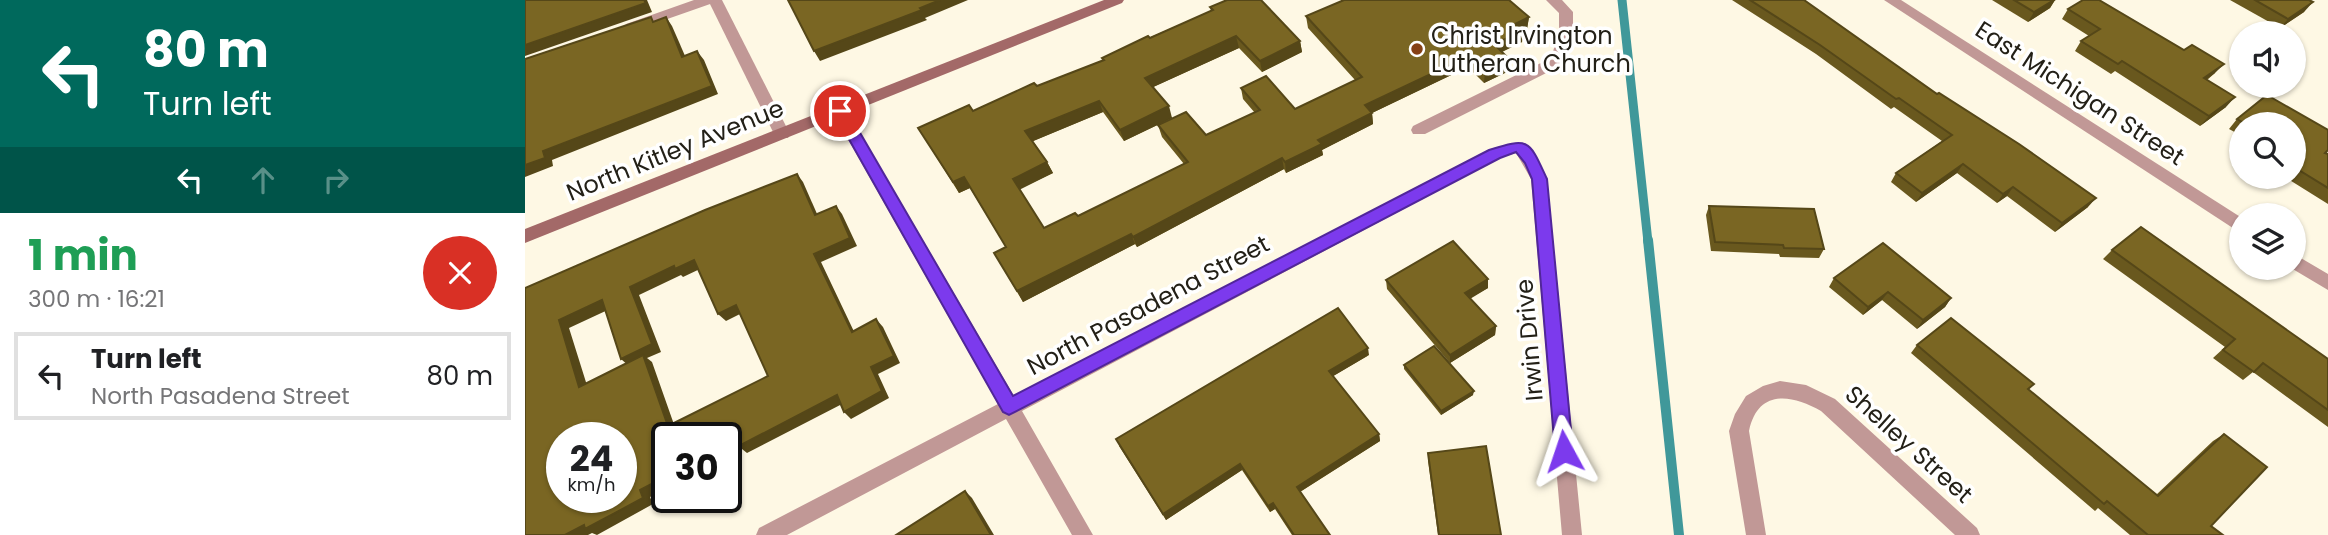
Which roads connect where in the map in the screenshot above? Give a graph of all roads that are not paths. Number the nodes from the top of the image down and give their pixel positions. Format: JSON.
{"nodes":[{"id":1,"x":708,"y":0,"type":"edge"},
{"id":2,"x":715,"y":0,"type":"edge"},
{"id":3,"x":1117,"y":0,"type":"edge"},
{"id":4,"x":1553,"y":0,"type":"edge"},
{"id":5,"x":1891,"y":0,"type":"edge"},
{"id":6,"x":617,"y":32,"type":"edge"},
{"id":7,"x":840,"y":111,"type":"junction"},
{"id":8,"x":1419,"y":130,"type":"dead end"},
{"id":9,"x":782,"y":134,"type":"junction"},
{"id":10,"x":1519,"y":146,"type":"joint"},
{"id":11,"x":2229,"y":219,"type":"edge"},
{"id":12,"x":525,"y":236,"type":"edge"},
{"id":13,"x":2306,"y":269,"type":"edge"},
{"id":14,"x":2328,"y":283,"type":"edge"},
{"id":15,"x":1009,"y":407,"type":"junction"},
{"id":16,"x":766,"y":535,"type":"edge"},
{"id":17,"x":1083,"y":535,"type":"edge"},
{"id":18,"x":1571,"y":535,"type":"edge"},
{"id":19,"x":1756,"y":535,"type":"edge"},
{"id":20,"x":1970,"y":535,"type":"edge"}],
"edges":[{"from":1,"to":6,"type":"street"},
{"from":2,"to":9,"type":"street"},
{"from":3,"to":7,"type":"street","name":"North Kitley Avenue"},
{"from":4,"to":8,"type":"street"},
{"from":5,"to":11,"type":"street","name":"East Michigan Street"},
{"from":7,"to":9,"type":"street","name":"North Kitley Avenue"},
{"from":7,"to":15,"type":"street"},
{"from":9,"to":12,"type":"street","name":"North Kitley Avenue"},
{"from":10,"to":15,"type":"street","name":"North Pasadena Street"},
{"from":10,"to":18,"type":"street","name":"Irwin Drive"},
{"from":13,"to":14,"type":"street"},
{"from":15,"to":16,"type":"street","name":"North Pasadena Street"},
{"from":15,"to":17,"type":"street"},
{"from":19,"to":20,"type":"street","name":"Shelley Street"}]}
